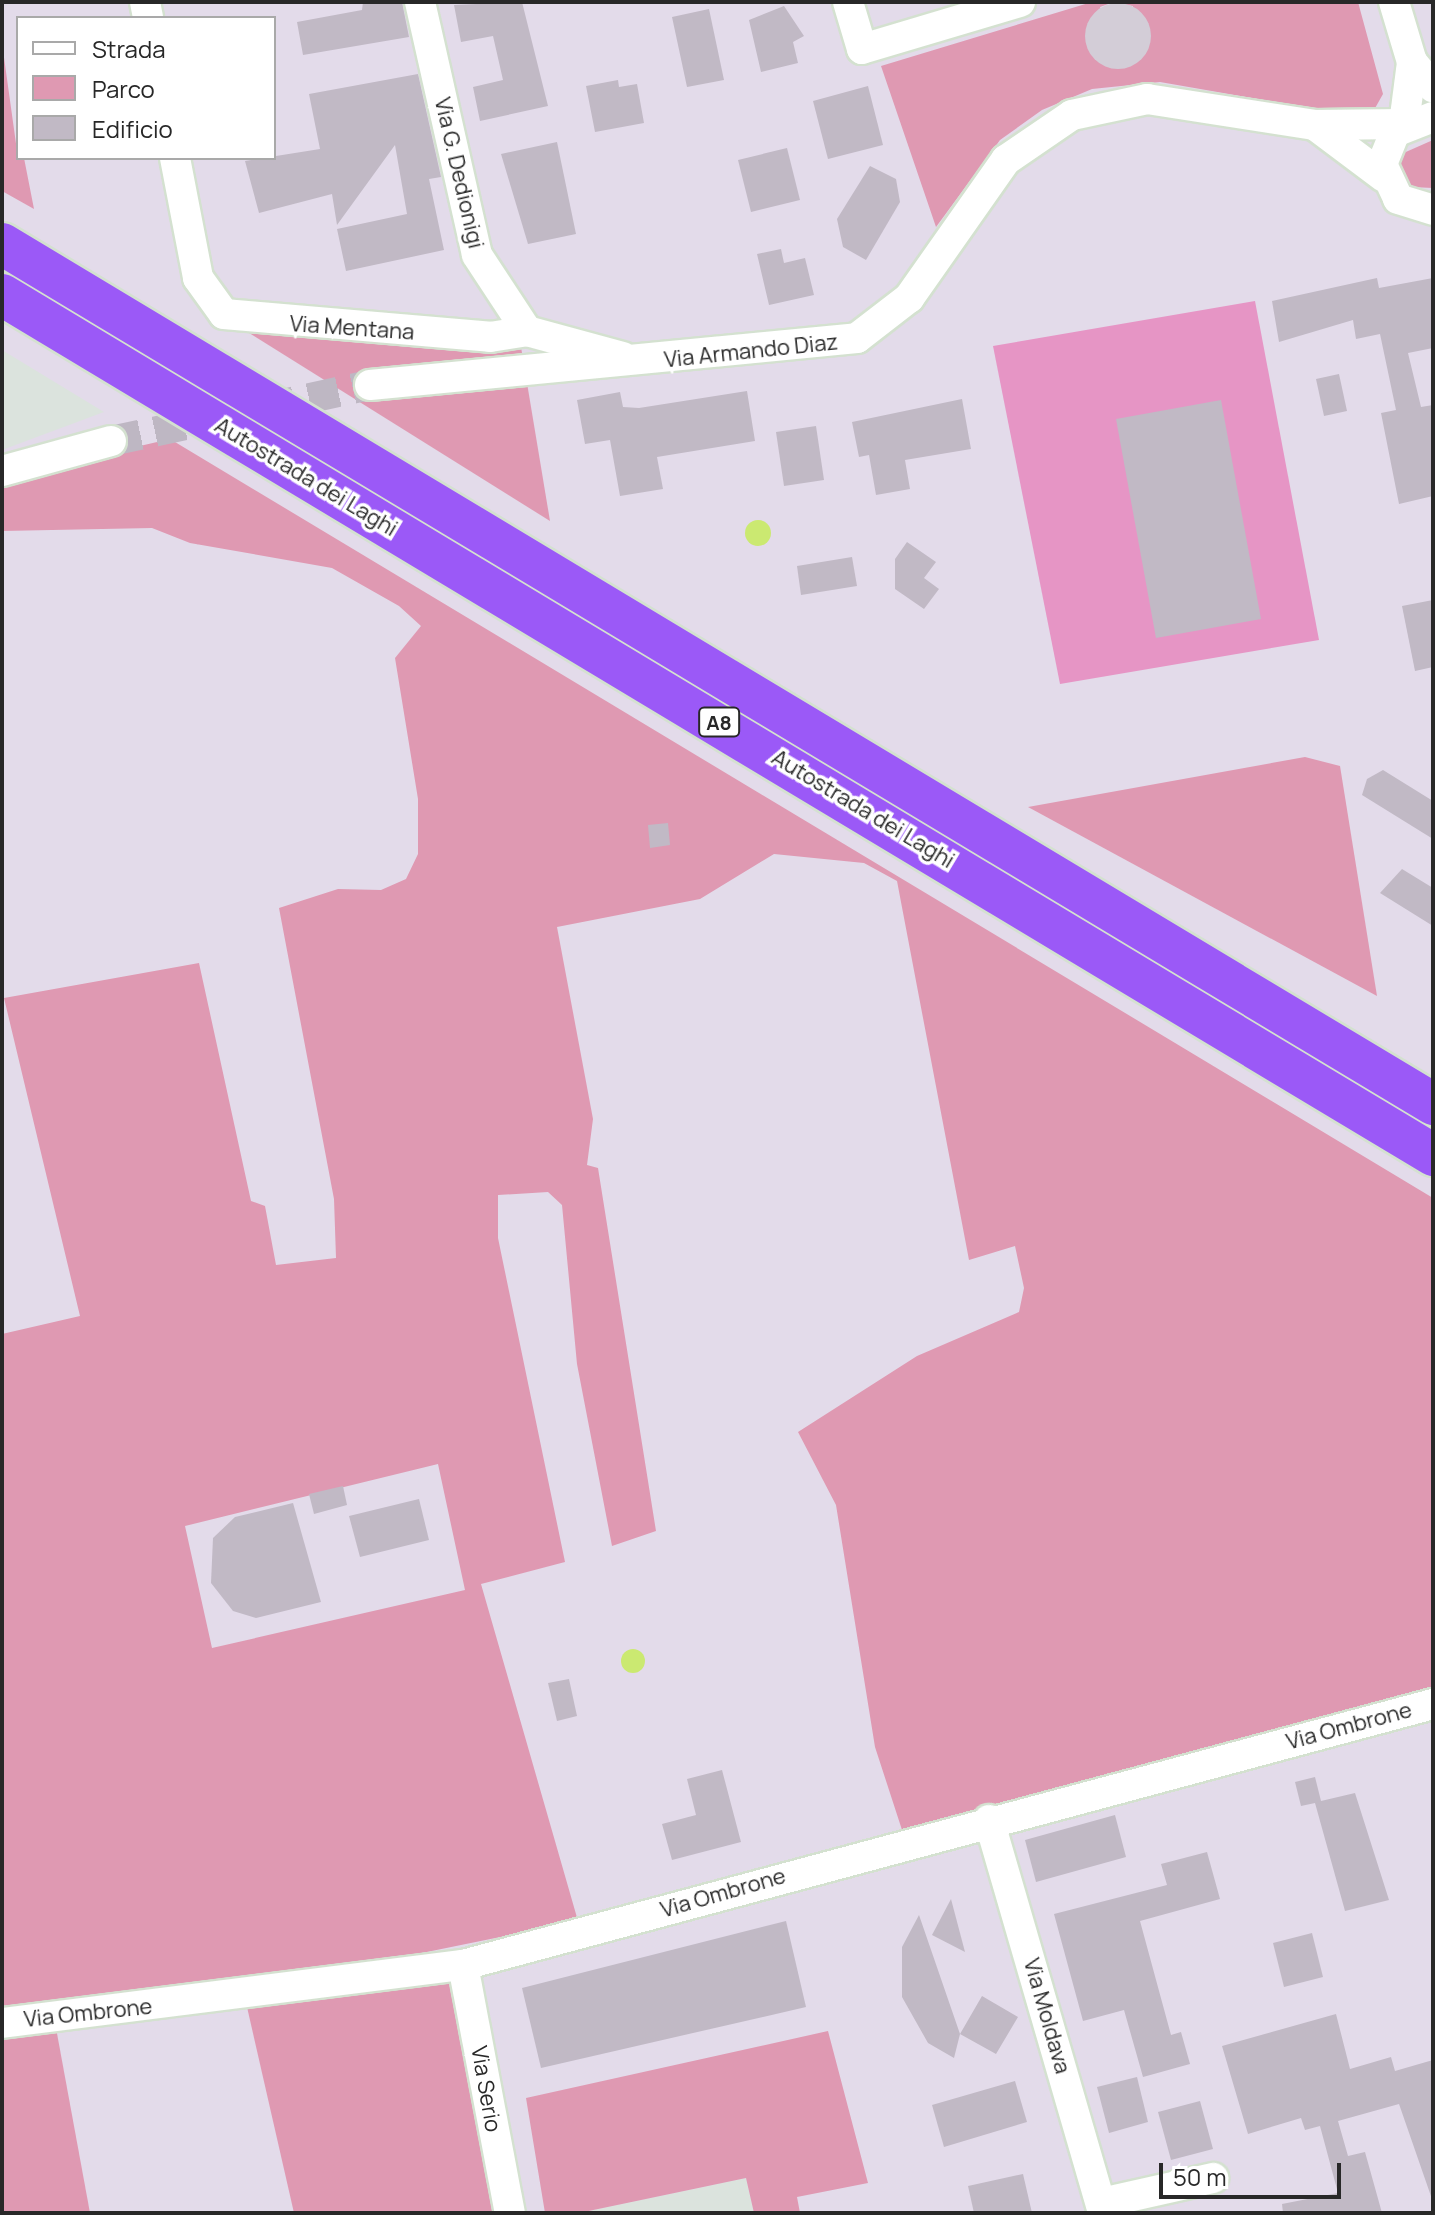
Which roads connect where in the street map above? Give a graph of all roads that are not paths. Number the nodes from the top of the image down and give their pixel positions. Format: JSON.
{"nodes":[{"id":1,"x":420,"y":2,"type":"edge"},
{"id":2,"x":848,"y":2,"type":"edge"},
{"id":3,"x":1020,"y":2,"type":"edge"},
{"id":4,"x":1394,"y":2,"type":"edge"},
{"id":5,"x":1412,"y":62,"type":"junction"},
{"id":6,"x":1433,"y":87,"type":"edge"},
{"id":7,"x":1418,"y":121,"type":"edge"},
{"id":8,"x":1314,"y":125,"type":"junction"},
{"id":9,"x":175,"y":160,"type":"edge"},
{"id":10,"x":1384,"y":177,"type":"junction"},
{"id":11,"x":1433,"y":210,"type":"edge"},
{"id":12,"x":2,"y":244,"type":"edge"},
{"id":13,"x":2,"y":295,"type":"edge"},
{"id":14,"x":527,"y":331,"type":"junction"},
{"id":15,"x":644,"y":363,"type":"junction"},
{"id":16,"x":370,"y":385,"type":"tunnel mouth"},
{"id":17,"x":111,"y":441,"type":"tunnel mouth"},
{"id":18,"x":2,"y":471,"type":"edge"},
{"id":19,"x":1433,"y":1104,"type":"edge"},
{"id":20,"x":1433,"y":1155,"type":"edge"},
{"id":21,"x":1433,"y":1704,"type":"edge"},
{"id":22,"x":989,"y":1820,"type":"junction"},
{"id":23,"x":463,"y":1965,"type":"junction"},
{"id":24,"x":2,"y":2023,"type":"edge"},
{"id":25,"x":1213,"y":2178,"type":"dead end"},
{"id":26,"x":1102,"y":2208,"type":"edge"},
{"id":27,"x":510,"y":2213,"type":"edge"}],
"edges":[{"from":1,"to":14,"type":"street","name":"Via G. Dedionigi"},
{"from":2,"to":3,"type":"street"},
{"from":4,"to":5,"type":"street"},
{"from":5,"to":6,"type":"street"},
{"from":5,"to":7,"type":"street"},
{"from":7,"to":8,"type":"street","name":"Via Armando Diaz"},
{"from":7,"to":10,"type":"street"},
{"from":8,"to":10,"type":"street","name":"Via Armando Diaz"},
{"from":8,"to":15,"type":"street","name":"Via Armando Diaz"},
{"from":9,"to":14,"type":"street","name":"Via Mentana"},
{"from":10,"to":11,"type":"street","name":"Via Armando Diaz"},
{"from":12,"to":19,"type":"highway","name":"Autostrada dei Laghi","number":"A8"},
{"from":13,"to":20,"type":"highway","name":"Autostrada dei Laghi","number":"A8"},
{"from":14,"to":15,"type":"street","name":"Via Mentana"},
{"from":15,"to":16,"type":"street","name":"Via Armando Diaz"},
{"from":17,"to":18,"type":"street"},
{"from":21,"to":22,"type":"street","name":"Via Ombrone"},
{"from":22,"to":23,"type":"street","name":"Via Ombrone"},
{"from":22,"to":26,"type":"street","name":"Via Moldava"},
{"from":23,"to":24,"type":"street","name":"Via Ombrone"},
{"from":23,"to":27,"type":"street","name":"Via Serio"},
{"from":25,"to":26,"type":"street"}]}
